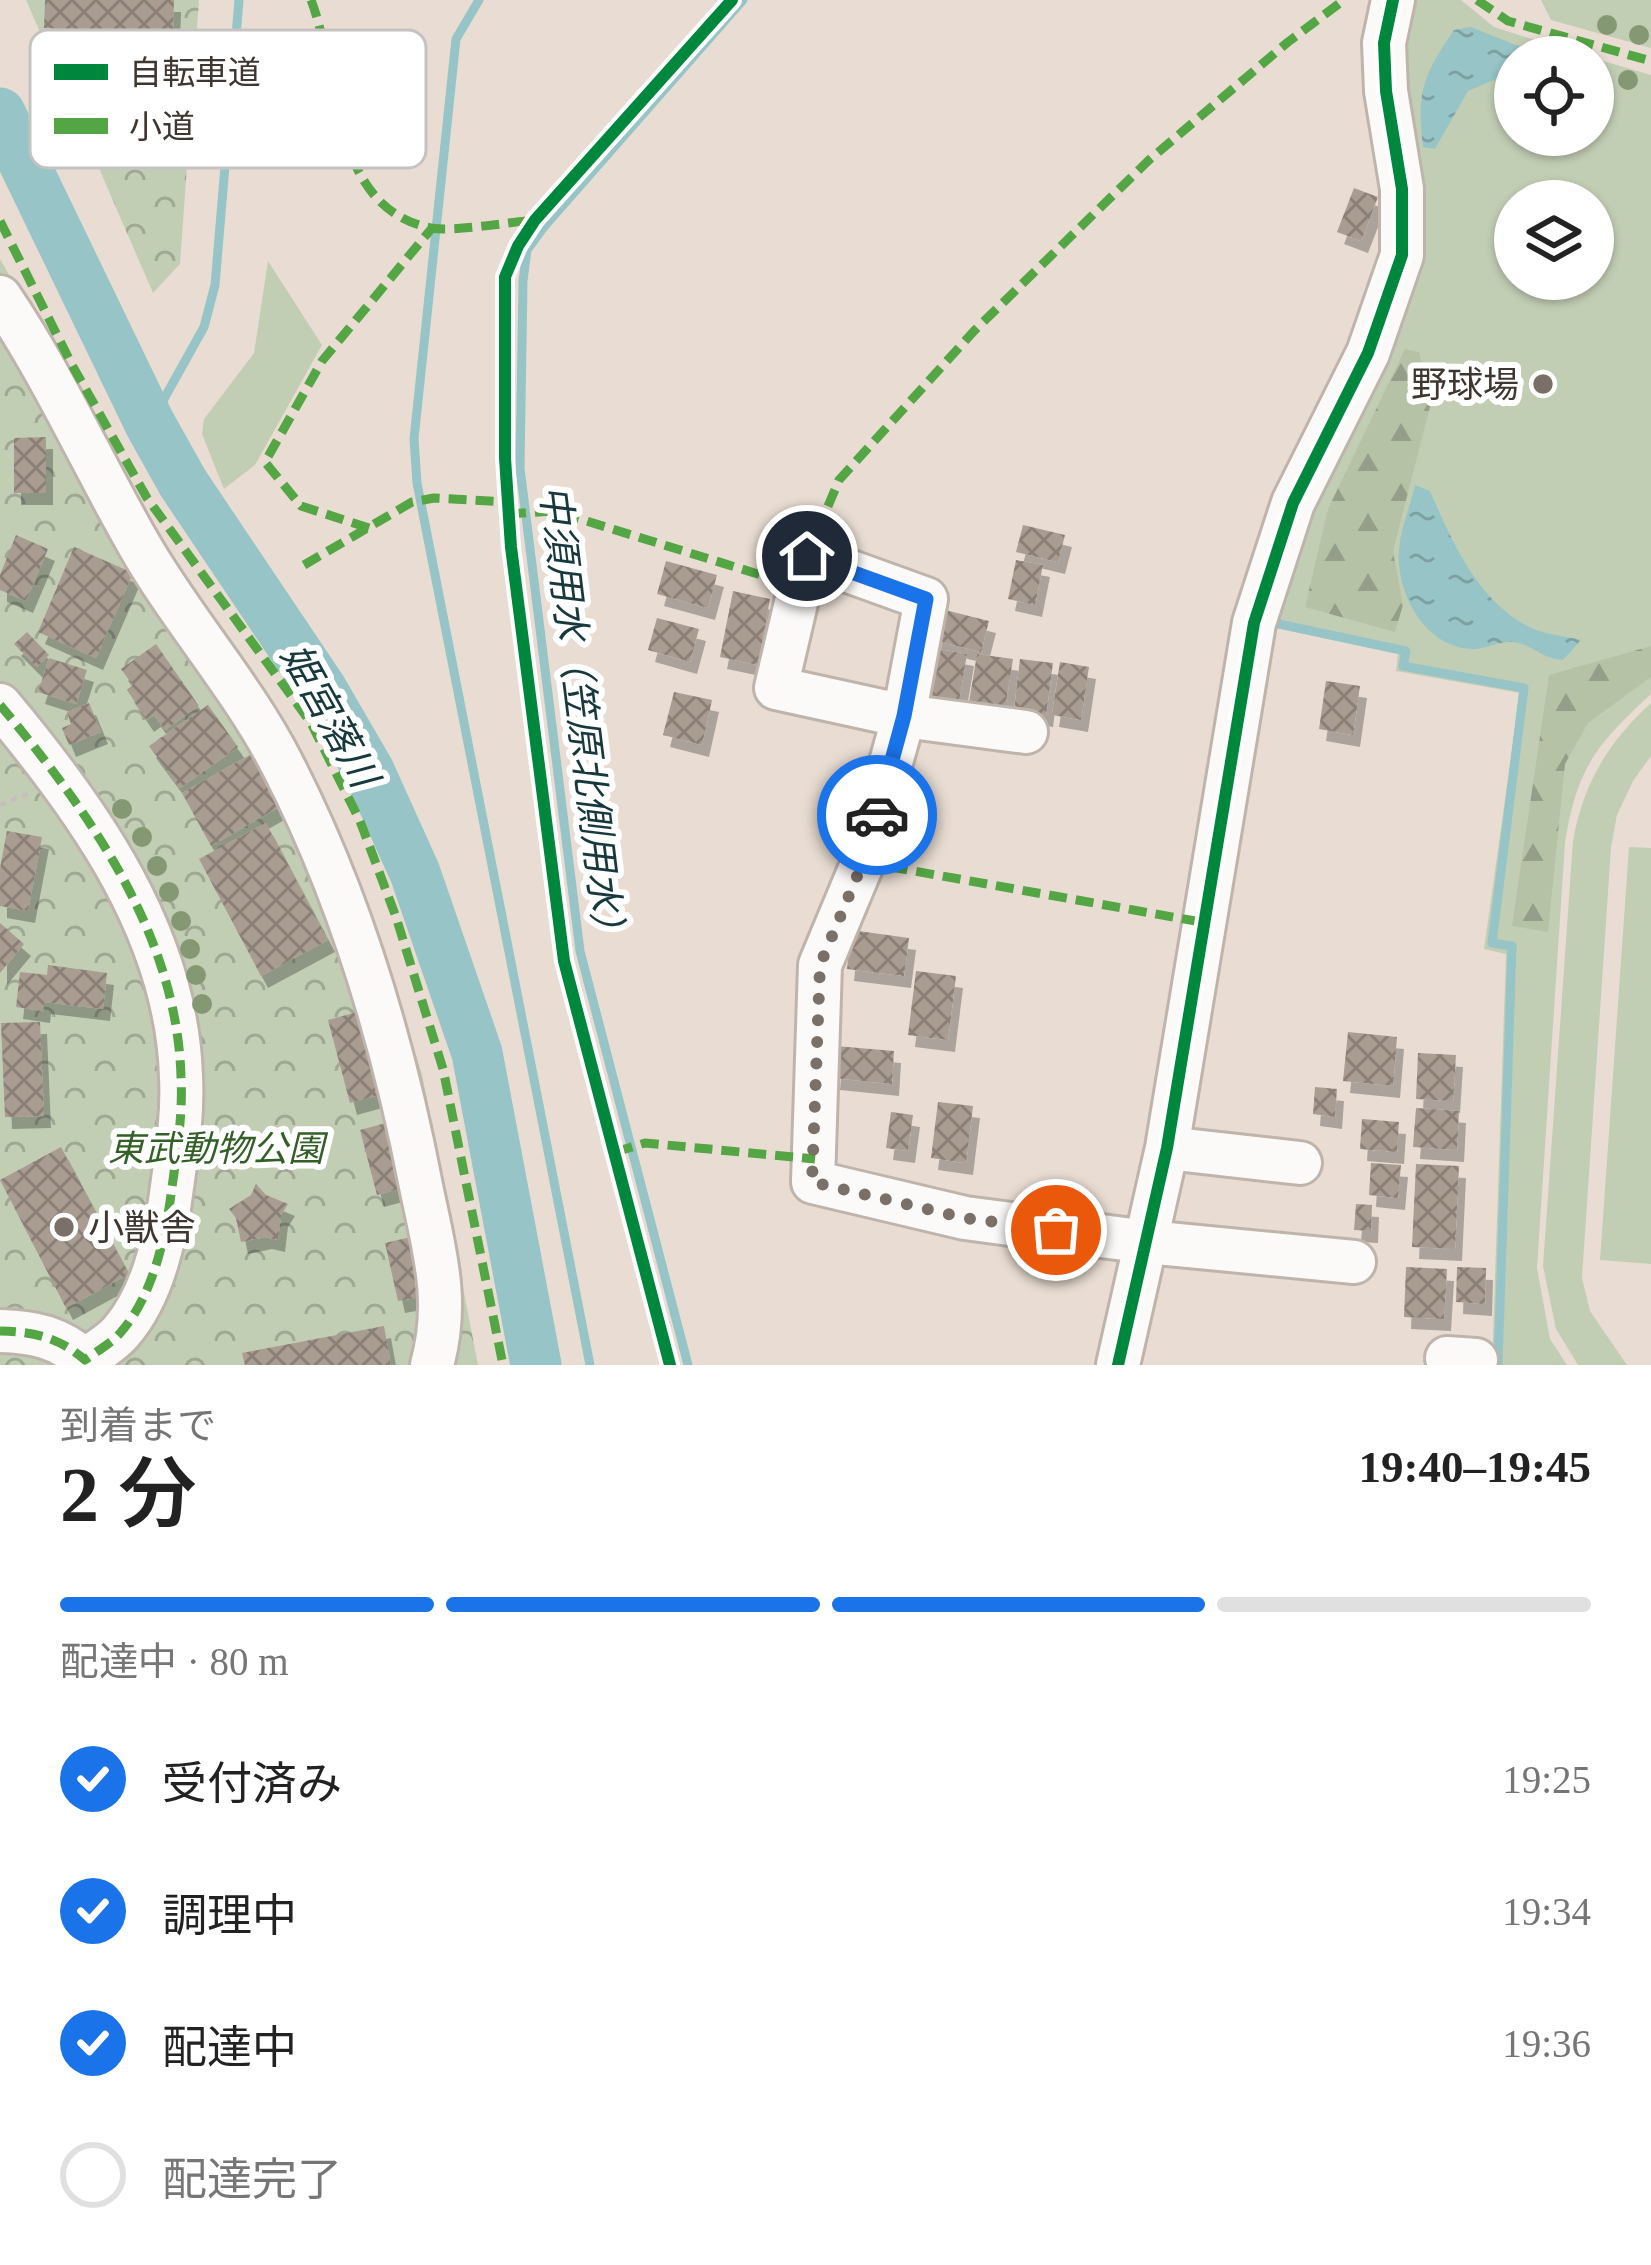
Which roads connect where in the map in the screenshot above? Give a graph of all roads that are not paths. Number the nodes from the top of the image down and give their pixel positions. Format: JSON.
{"nodes":[{"id":1,"x":1393,"y":0,"type":"edge"},
{"id":2,"x":0,"y":297,"type":"edge"},
{"id":3,"x":0,"y":705,"type":"edge"},
{"id":4,"x":1026,"y":732,"type":"dead end"},
{"id":5,"x":1167,"y":1148,"type":"junction"},
{"id":6,"x":1300,"y":1163,"type":"dead end"},
{"id":7,"x":1147,"y":1242,"type":"junction"},
{"id":8,"x":1354,"y":1262,"type":"dead end"},
{"id":9,"x":0,"y":1331,"type":"edge"},
{"id":10,"x":432,"y":1365,"type":"edge"},
{"id":11,"x":1118,"y":1365,"type":"edge"}],
"edges":[{"from":1,"to":5,"type":"street"},
{"from":2,"to":10,"type":"street"},
{"from":3,"to":9,"type":"street"},
{"from":4,"to":7,"type":"street"},
{"from":5,"to":6,"type":"street"},
{"from":5,"to":7,"type":"street"},
{"from":7,"to":8,"type":"street"},
{"from":7,"to":11,"type":"street"}]}
